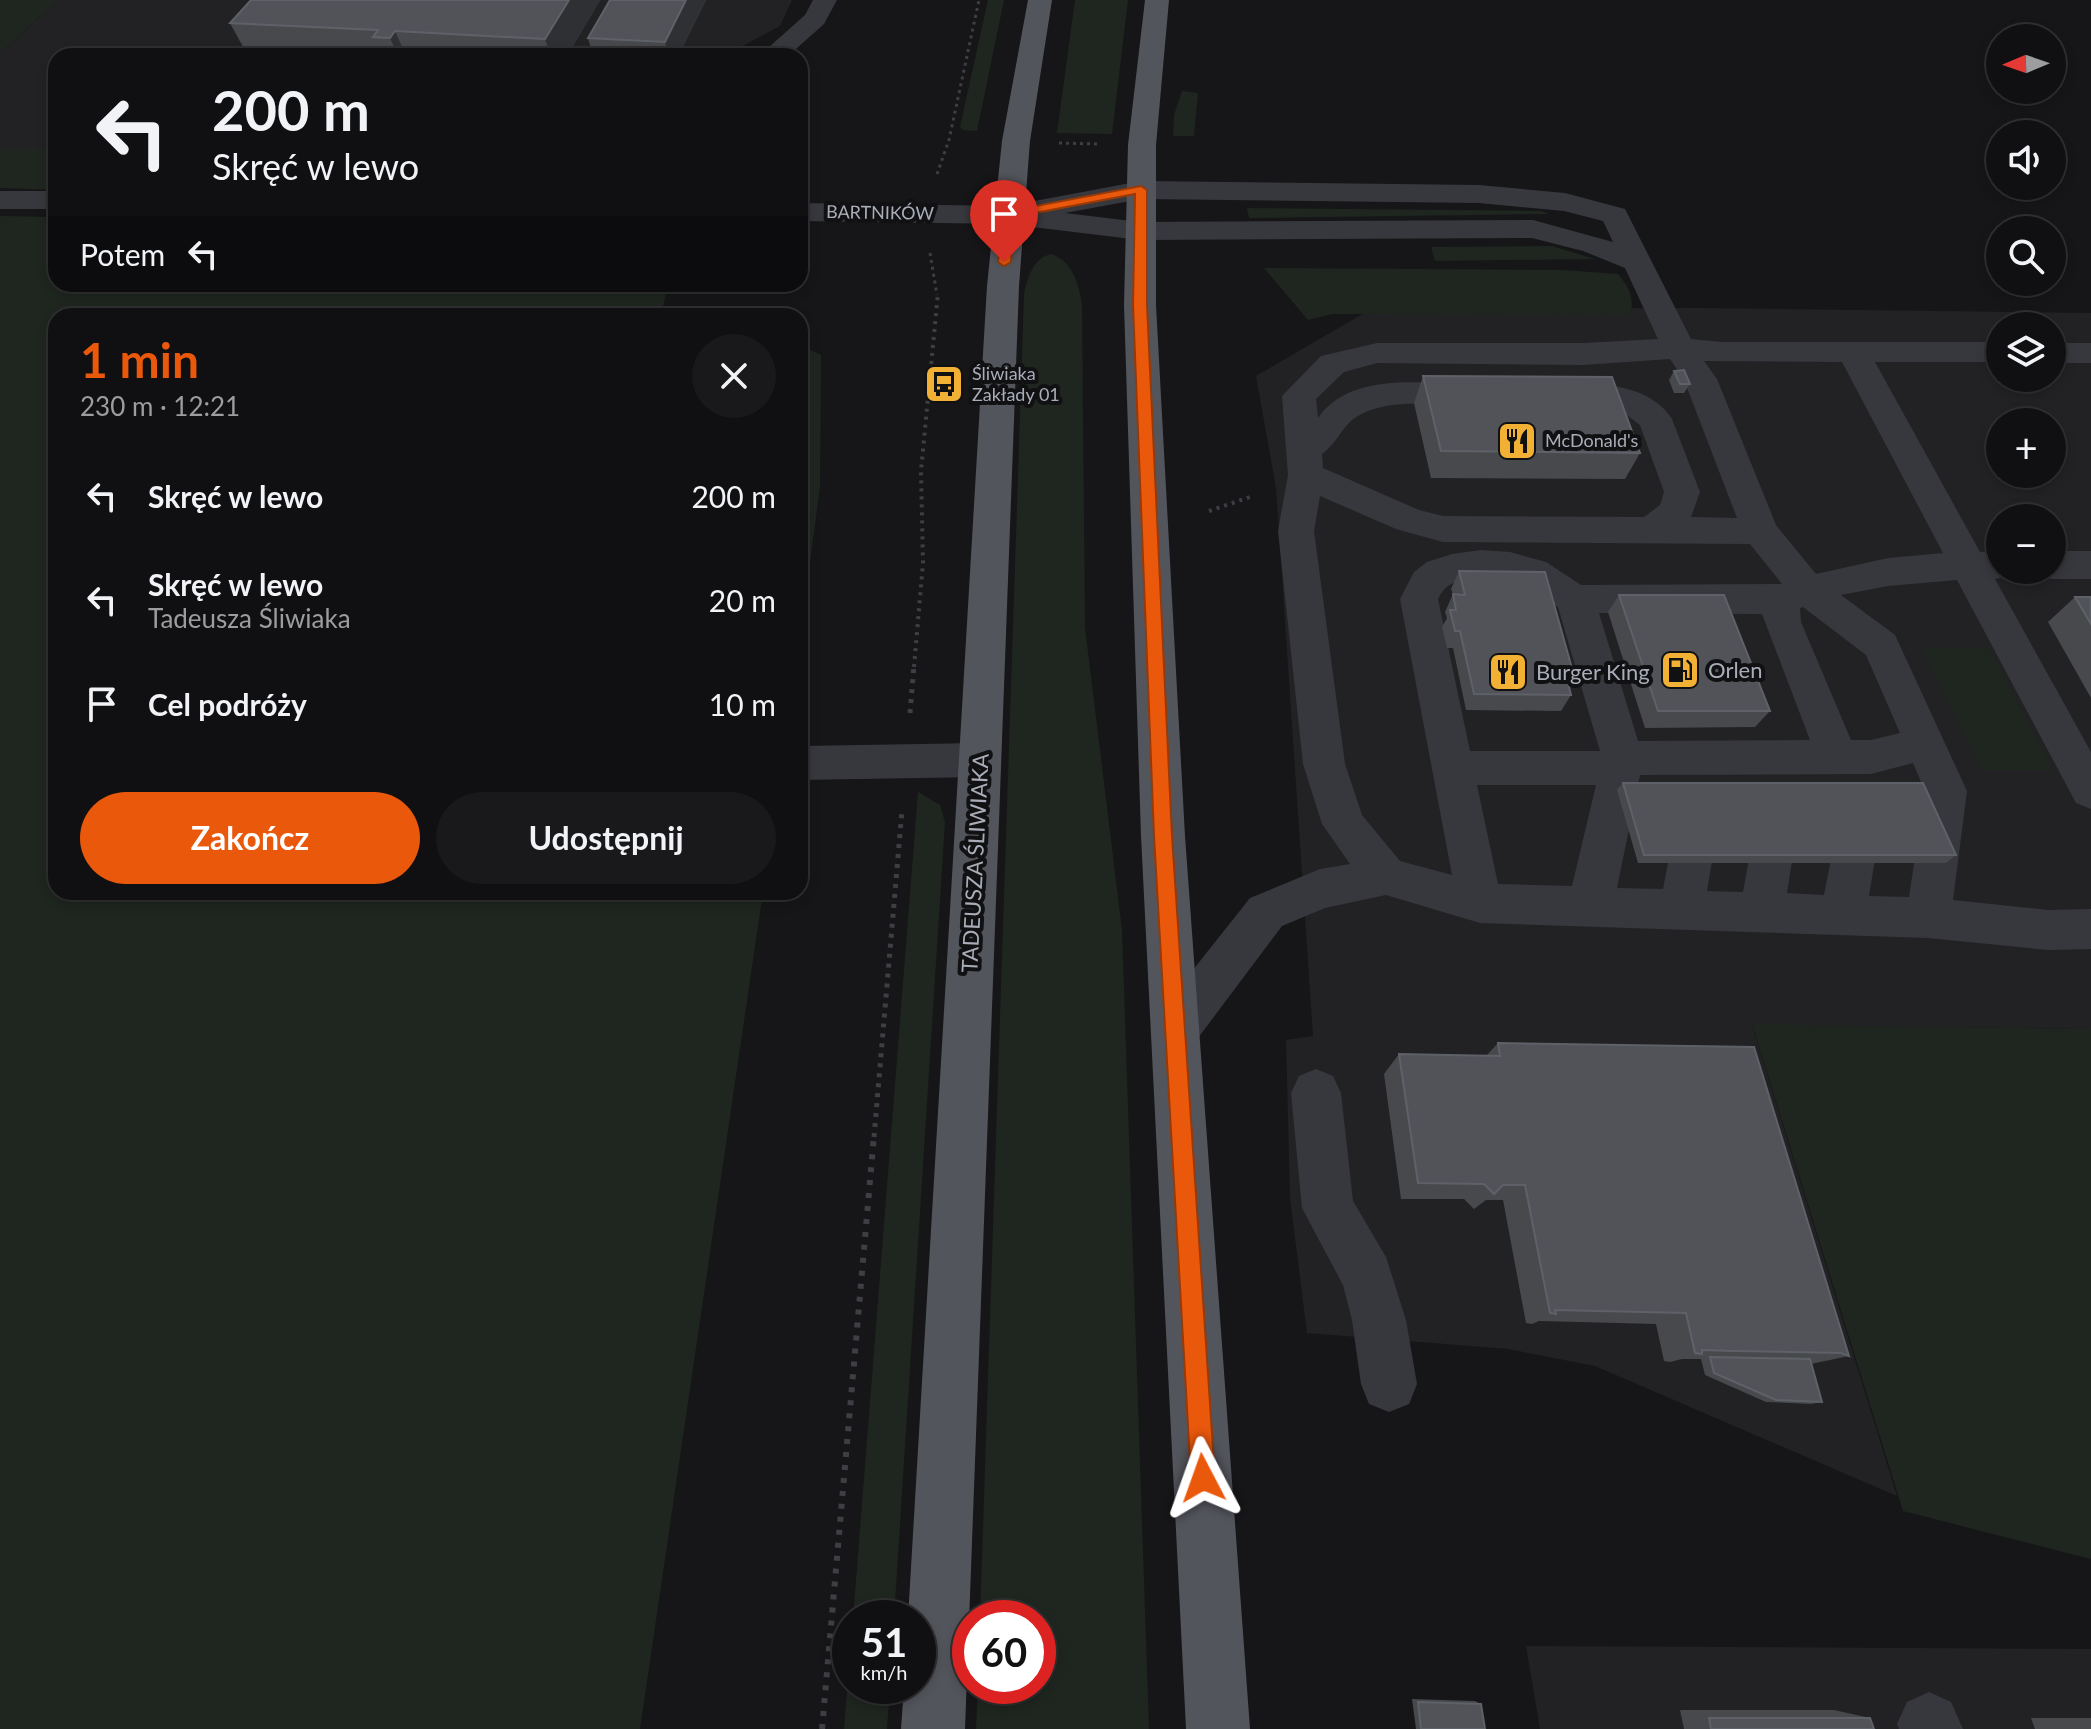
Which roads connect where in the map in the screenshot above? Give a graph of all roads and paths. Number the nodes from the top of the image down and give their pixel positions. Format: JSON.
{"nodes":[{"id":1,"x":825,"y":0,"type":"edge"},
{"id":2,"x":979,"y":0,"type":"edge"},
{"id":3,"x":1040,"y":0,"type":"edge"},
{"id":4,"x":1157,"y":0,"type":"edge"},
{"id":5,"x":781,"y":48,"type":"edge"},
{"id":6,"x":1057,"y":143,"type":"dead end"},
{"id":7,"x":1110,"y":144,"type":"dead end"},
{"id":8,"x":934,"y":183,"type":"dead end"},
{"id":9,"x":1141,"y":190,"type":"junction"},
{"id":10,"x":0,"y":200,"type":"edge"},
{"id":11,"x":48,"y":200,"type":"edge"},
{"id":12,"x":808,"y":212,"type":"edge"},
{"id":13,"x":1008,"y":215,"type":"junction"},
{"id":14,"x":1140,"y":231,"type":"junction"},
{"id":15,"x":928,"y":243,"type":"dead end"},
{"id":16,"x":1635,"y":261,"type":"junction"},
{"id":17,"x":1679,"y":348,"type":"junction"},
{"id":18,"x":1853,"y":352,"type":"junction"},
{"id":19,"x":1986,"y":352,"type":"edge"},
{"id":20,"x":2066,"y":353,"type":"edge"},
{"id":21,"x":2091,"y":353,"type":"edge"},
{"id":22,"x":1305,"y":462,"type":"junction"},
{"id":23,"x":1652,"y":530,"type":"junction"},
{"id":24,"x":1760,"y":531,"type":"junction"},
{"id":25,"x":1984,"y":565,"type":"edge"},
{"id":26,"x":2066,"y":565,"type":"edge"},
{"id":27,"x":2091,"y":565,"type":"edge"},
{"id":28,"x":1794,"y":595,"type":"junction"},
{"id":29,"x":1575,"y":599,"type":"junction"},
{"id":30,"x":1925,"y":743,"type":"junction"},
{"id":31,"x":1854,"y":758,"type":"junction"},
{"id":32,"x":980,"y":760,"type":"junction"},
{"id":33,"x":1709,"y":760,"type":"junction"},
{"id":34,"x":1788,"y":760,"type":"junction"},
{"id":35,"x":906,"y":761,"type":"junction"},
{"id":36,"x":808,"y":763,"type":"edge"},
{"id":37,"x":1621,"y":763,"type":"junction"},
{"id":38,"x":1454,"y":768,"type":"junction"},
{"id":39,"x":2091,"y":791,"type":"edge"},
{"id":40,"x":1386,"y":876,"type":"junction"},
{"id":41,"x":1480,"y":903,"type":"junction"},
{"id":42,"x":1590,"y":907,"type":"junction"},
{"id":43,"x":1681,"y":910,"type":"junction"},
{"id":44,"x":1762,"y":912,"type":"junction"},
{"id":45,"x":1843,"y":915,"type":"junction"},
{"id":46,"x":1928,"y":918,"type":"junction"},
{"id":47,"x":2091,"y":929,"type":"edge"},
{"id":48,"x":1175,"y":1030,"type":"junction"},
{"id":49,"x":1316,"y":1093,"type":"dead end"},
{"id":50,"x":1389,"y":1384,"type":"dead end"},
{"id":51,"x":822,"y":1729,"type":"edge"},
{"id":52,"x":933,"y":1729,"type":"edge"},
{"id":53,"x":1218,"y":1729,"type":"edge"}],
"edges":[{"from":1,"to":5,"type":"street"},
{"from":2,"to":8,"type":"path"},
{"from":3,"to":13,"type":"main road","name":"TADEUSZA ŚLIWIAKA"},
{"from":4,"to":9,"type":"main road"},
{"from":6,"to":7,"type":"path"},
{"from":9,"to":13,"type":"street"},
{"from":9,"to":14,"type":"main road"},
{"from":9,"to":16,"type":"street"},
{"from":10,"to":11,"type":"street"},
{"from":12,"to":13,"type":"street","name":"BARTNIKÓW"},
{"from":13,"to":14,"type":"street"},
{"from":13,"to":32,"type":"main road","name":"TADEUSZA ŚLIWIAKA"},
{"from":14,"to":16,"type":"street"},
{"from":14,"to":48,"type":"main road"},
{"from":15,"to":35,"type":"path"},
{"from":16,"to":17,"type":"street"},
{"from":17,"to":18,"type":"street"},
{"from":17,"to":22,"type":"street"},
{"from":17,"to":24,"type":"street"},
{"from":18,"to":19,"type":"street"},
{"from":18,"to":25,"type":"street"},
{"from":20,"to":21,"type":"street"},
{"from":22,"to":23,"type":"street"},
{"from":22,"to":23,"type":"street"},
{"from":22,"to":40,"type":"street"},
{"from":23,"to":24,"type":"street"},
{"from":24,"to":28,"type":"street"},
{"from":25,"to":28,"type":"street"},
{"from":25,"to":39,"type":"street"},
{"from":26,"to":27,"type":"street"},
{"from":28,"to":29,"type":"street"},
{"from":28,"to":30,"type":"street"},
{"from":28,"to":31,"type":"street"},
{"from":29,"to":37,"type":"street"},
{"from":29,"to":38,"type":"street"},
{"from":30,"to":31,"type":"street"},
{"from":30,"to":46,"type":"street"},
{"from":31,"to":34,"type":"street"},
{"from":31,"to":45,"type":"street"},
{"from":32,"to":35,"type":"street"},
{"from":32,"to":52,"type":"main road","name":"TADEUSZA ŚLIWIAKA"},
{"from":33,"to":34,"type":"street"},
{"from":33,"to":37,"type":"street"},
{"from":33,"to":43,"type":"street"},
{"from":34,"to":44,"type":"street"},
{"from":35,"to":36,"type":"street"},
{"from":35,"to":51,"type":"path"},
{"from":37,"to":38,"type":"street"},
{"from":37,"to":42,"type":"street"},
{"from":38,"to":41,"type":"street"},
{"from":40,"to":41,"type":"street"},
{"from":40,"to":48,"type":"street"},
{"from":41,"to":42,"type":"street"},
{"from":42,"to":43,"type":"street"},
{"from":43,"to":44,"type":"street"},
{"from":44,"to":45,"type":"street"},
{"from":45,"to":46,"type":"street"},
{"from":46,"to":47,"type":"street"},
{"from":48,"to":53,"type":"main road"},
{"from":49,"to":50,"type":"street"}]}
